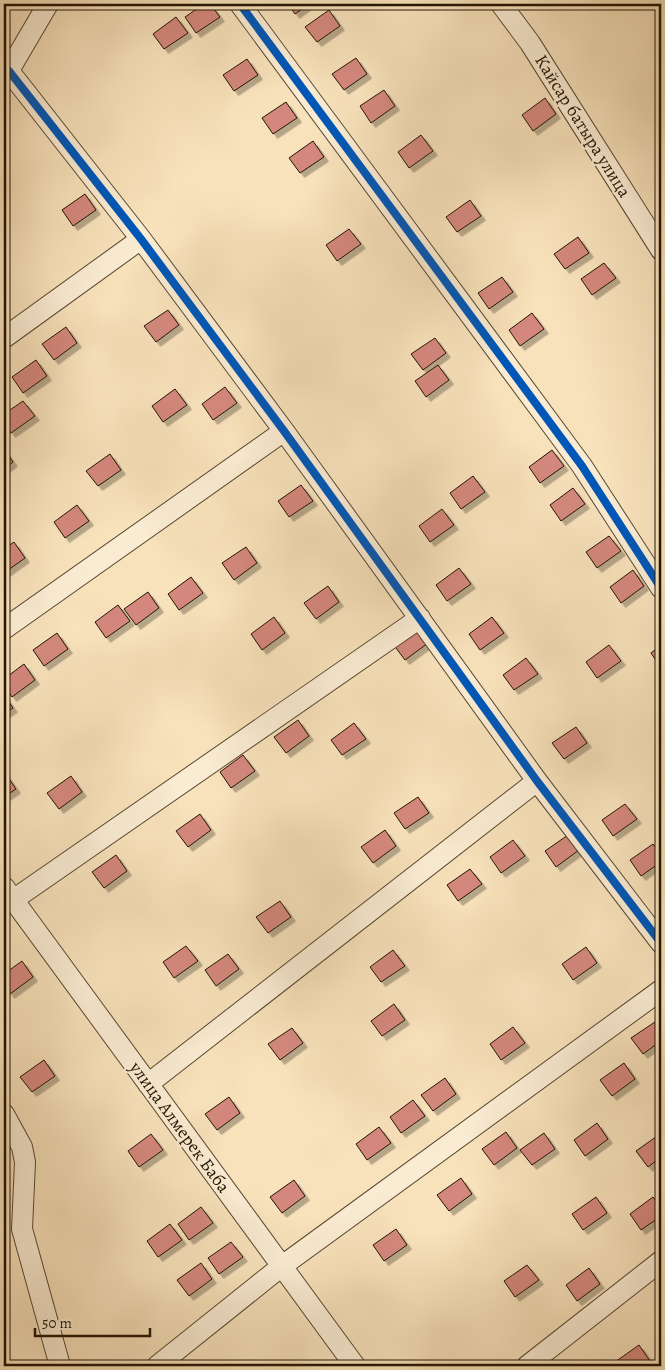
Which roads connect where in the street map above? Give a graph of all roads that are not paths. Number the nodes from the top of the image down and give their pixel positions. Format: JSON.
{"nodes":[{"id":1,"x":240,"y":4,"type":"edge"},
{"id":2,"x":501,"y":4,"type":"edge"},
{"id":3,"x":44,"y":6,"type":"edge"},
{"id":4,"x":6,"y":75,"type":"edge"},
{"id":5,"x":141,"y":239,"type":"junction"},
{"id":6,"x":661,"y":250,"type":"edge"},
{"id":7,"x":4,"y":338,"type":"edge"},
{"id":8,"x":284,"y":430,"type":"junction"},
{"id":9,"x":661,"y":588,"type":"edge"},
{"id":10,"x":420,"y":618,"type":"junction"},
{"id":11,"x":4,"y":629,"type":"edge"},
{"id":12,"x":537,"y":782,"type":"junction"},
{"id":13,"x":8,"y":893,"type":"edge"},
{"id":14,"x":661,"y":943,"type":"edge"},
{"id":15,"x":661,"y":990,"type":"edge"},
{"id":16,"x":148,"y":1084,"type":"junction"},
{"id":17,"x":4,"y":1114,"type":"edge"},
{"id":18,"x":661,"y":1261,"type":"edge"},
{"id":19,"x":282,"y":1266,"type":"junction"},
{"id":20,"x":60,"y":1366,"type":"edge"},
{"id":21,"x":157,"y":1366,"type":"edge"},
{"id":22,"x":356,"y":1366,"type":"edge"},
{"id":23,"x":527,"y":1366,"type":"edge"}],
"edges":[{"from":1,"to":9,"type":"street"},
{"from":2,"to":6,"type":"street","name":"Кайсар батыра улица"},
{"from":3,"to":4,"type":"street"},
{"from":4,"to":5,"type":"street"},
{"from":5,"to":7,"type":"street"},
{"from":5,"to":8,"type":"street"},
{"from":8,"to":10,"type":"street"},
{"from":8,"to":11,"type":"street"},
{"from":10,"to":12,"type":"street"},
{"from":10,"to":13,"type":"street"},
{"from":12,"to":14,"type":"street"},
{"from":12,"to":16,"type":"street"},
{"from":13,"to":16,"type":"street","name":"улица Алмерек Баба"},
{"from":15,"to":19,"type":"street"},
{"from":16,"to":19,"type":"street","name":"улица Алмерек Баба"},
{"from":17,"to":20,"type":"street"},
{"from":18,"to":23,"type":"street"},
{"from":19,"to":21,"type":"street"},
{"from":19,"to":22,"type":"street","name":"улица Алмерек Баба"}]}
